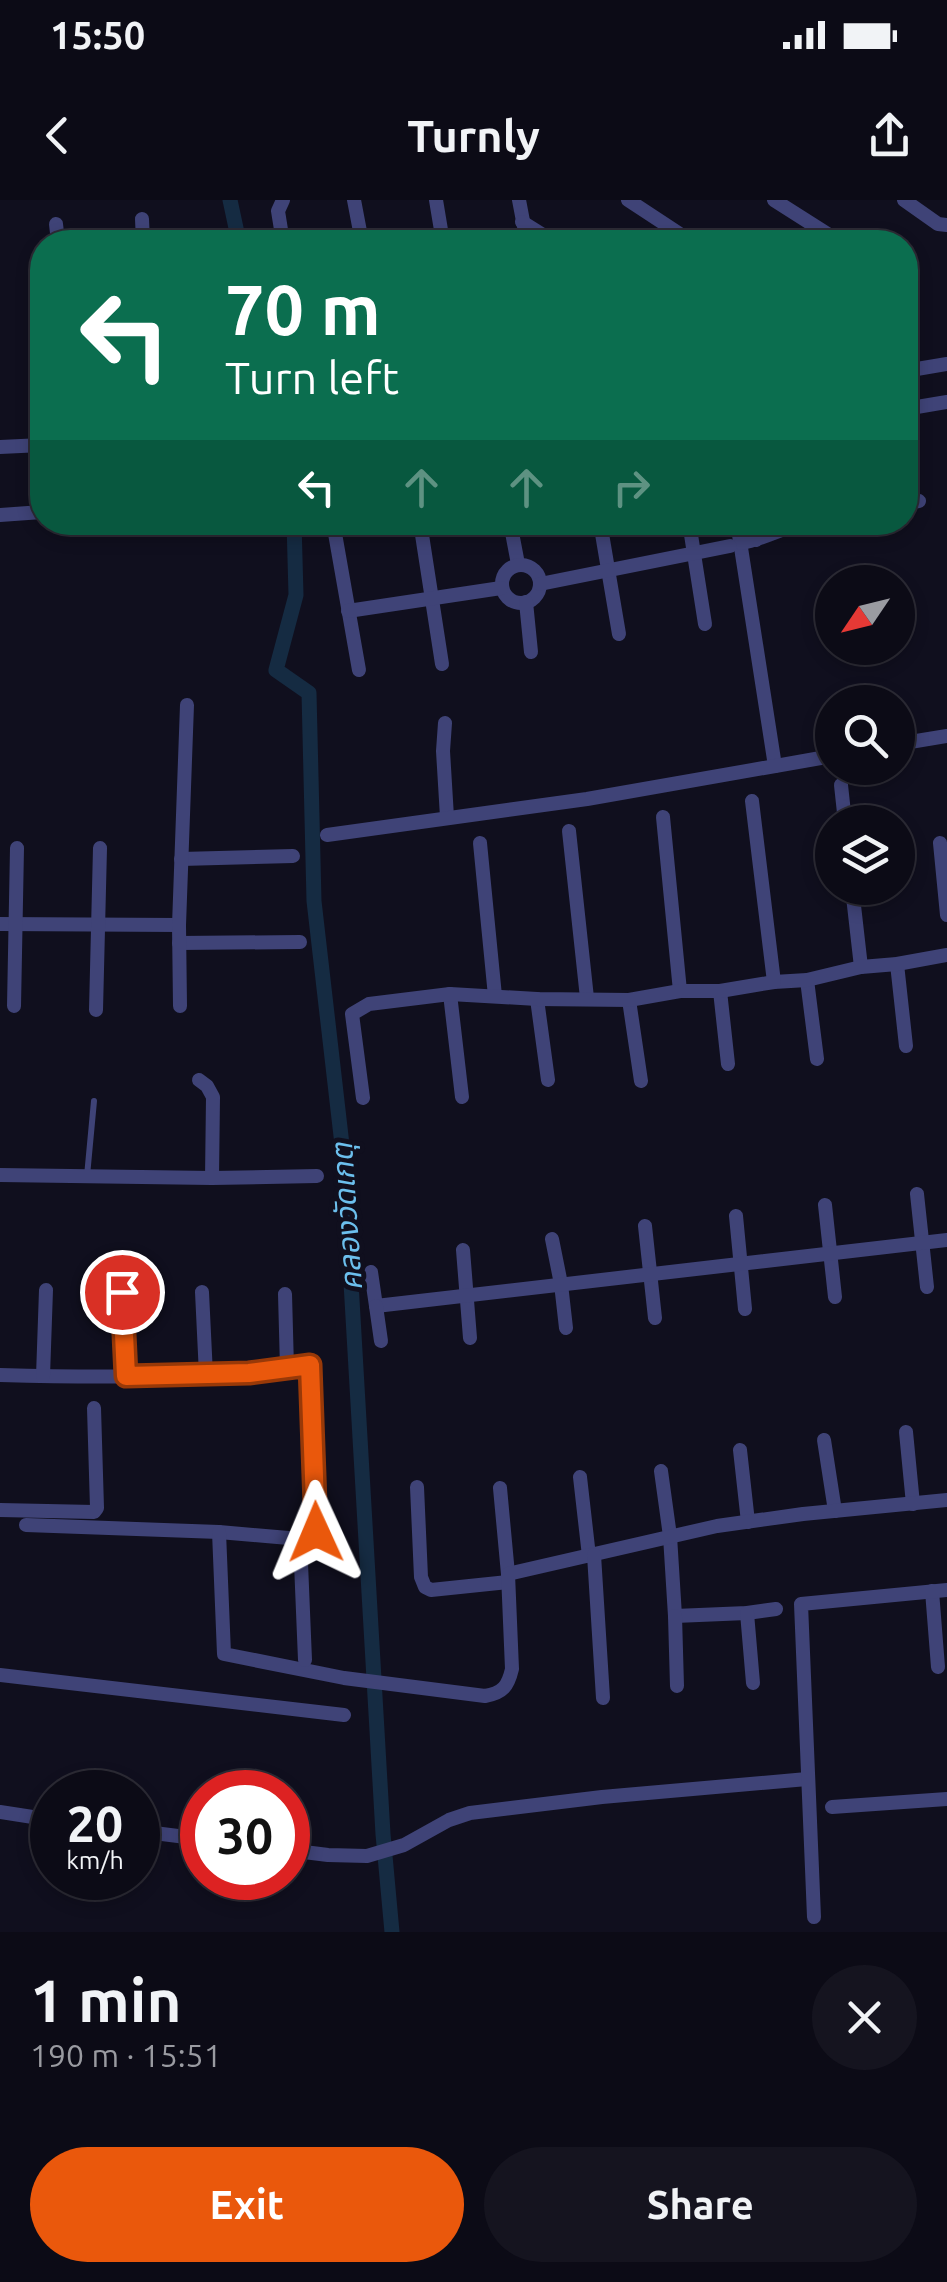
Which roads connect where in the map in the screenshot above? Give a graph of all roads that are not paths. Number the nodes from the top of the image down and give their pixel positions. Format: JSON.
{"nodes":[{"id":1,"x":283,"y":200,"type":"edge"},
{"id":2,"x":354,"y":200,"type":"edge"},
{"id":3,"x":436,"y":200,"type":"edge"},
{"id":4,"x":518,"y":200,"type":"edge"},
{"id":5,"x":628,"y":200,"type":"edge"},
{"id":6,"x":774,"y":200,"type":"edge"},
{"id":7,"x":904,"y":200,"type":"edge"},
{"id":8,"x":142,"y":219,"type":"dead end"},
{"id":9,"x":522,"y":222,"type":"junction"},
{"id":10,"x":56,"y":224,"type":"dead end"},
{"id":11,"x":947,"y":226,"type":"edge"},
{"id":12,"x":57,"y":230,"type":"edge"},
{"id":13,"x":142,"y":230,"type":"edge"},
{"id":14,"x":281,"y":230,"type":"edge"},
{"id":15,"x":360,"y":230,"type":"edge"},
{"id":16,"x":441,"y":230,"type":"edge"},
{"id":17,"x":524,"y":230,"type":"edge"},
{"id":18,"x":535,"y":230,"type":"edge"},
{"id":19,"x":674,"y":230,"type":"edge"},
{"id":20,"x":821,"y":230,"type":"edge"},
{"id":21,"x":947,"y":364,"type":"edge"},
{"id":22,"x":918,"y":370,"type":"edge"},
{"id":23,"x":947,"y":402,"type":"edge"},
{"id":24,"x":918,"y":407,"type":"edge"},
{"id":25,"x":30,"y":446,"type":"edge"},
{"id":26,"x":0,"y":447,"type":"edge"},
{"id":27,"x":30,"y":513,"type":"edge"},
{"id":28,"x":0,"y":515,"type":"edge"},
{"id":29,"x":335,"y":535,"type":"edge"},
{"id":30,"x":422,"y":535,"type":"edge"},
{"id":31,"x":512,"y":535,"type":"edge"},
{"id":32,"x":602,"y":535,"type":"edge"},
{"id":33,"x":691,"y":535,"type":"edge"},
{"id":34,"x":740,"y":535,"type":"edge"},
{"id":35,"x":747,"y":535,"type":"edge"},
{"id":36,"x":763,"y":535,"type":"edge"},
{"id":37,"x":742,"y":543,"type":"junction"},
{"id":38,"x":694,"y":554,"type":"junction"},
{"id":39,"x":518,"y":564,"type":"junction"},
{"id":40,"x":607,"y":571,"type":"junction"},
{"id":41,"x":540,"y":584,"type":"junction"},
{"id":42,"x":501,"y":588,"type":"junction"},
{"id":43,"x":430,"y":598,"type":"junction"},
{"id":44,"x":526,"y":602,"type":"junction"},
{"id":45,"x":348,"y":610,"type":"junction"},
{"id":46,"x":705,"y":624,"type":"dead end"},
{"id":47,"x":619,"y":634,"type":"dead end"},
{"id":48,"x":531,"y":652,"type":"dead end"},
{"id":49,"x":442,"y":664,"type":"dead end"},
{"id":50,"x":359,"y":670,"type":"dead end"},
{"id":51,"x":187,"y":705,"type":"dead end"},
{"id":52,"x":445,"y":723,"type":"dead end"},
{"id":53,"x":947,"y":736,"type":"edge"},
{"id":54,"x":915,"y":741,"type":"edge"},
{"id":55,"x":815,"y":759,"type":"edge"},
{"id":56,"x":774,"y":766,"type":"junction"},
{"id":57,"x":841,"y":785,"type":"dead end"},
{"id":58,"x":752,"y":801,"type":"dead end"},
{"id":59,"x":843,"y":805,"type":"edge"},
{"id":60,"x":663,"y":817,"type":"dead end"},
{"id":61,"x":447,"y":818,"type":"junction"},
{"id":62,"x":569,"y":831,"type":"dead end"},
{"id":63,"x":327,"y":835,"type":"dead end"},
{"id":64,"x":480,"y":842,"type":"dead end"},
{"id":65,"x":940,"y":843,"type":"dead end"},
{"id":66,"x":17,"y":848,"type":"dead end"},
{"id":67,"x":100,"y":848,"type":"dead end"},
{"id":68,"x":293,"y":856,"type":"dead end"},
{"id":69,"x":181,"y":859,"type":"junction"},
{"id":70,"x":854,"y":905,"type":"edge"},
{"id":71,"x":947,"y":915,"type":"edge"},
{"id":72,"x":8,"y":924,"type":"edge"},
{"id":73,"x":98,"y":925,"type":"junction"},
{"id":74,"x":179,"y":925,"type":"junction"},
{"id":75,"x":300,"y":942,"type":"dead end"},
{"id":76,"x":179,"y":943,"type":"junction"},
{"id":77,"x":947,"y":955,"type":"edge"},
{"id":78,"x":897,"y":964,"type":"junction"},
{"id":79,"x":860,"y":967,"type":"junction"},
{"id":80,"x":807,"y":980,"type":"junction"},
{"id":81,"x":774,"y":982,"type":"junction"},
{"id":82,"x":680,"y":991,"type":"junction"},
{"id":83,"x":720,"y":991,"type":"junction"},
{"id":84,"x":450,"y":994,"type":"junction"},
{"id":85,"x":495,"y":996,"type":"junction"},
{"id":86,"x":587,"y":998,"type":"junction"},
{"id":87,"x":537,"y":999,"type":"junction"},
{"id":88,"x":629,"y":1000,"type":"junction"},
{"id":89,"x":14,"y":1006,"type":"dead end"},
{"id":90,"x":180,"y":1006,"type":"dead end"},
{"id":91,"x":96,"y":1010,"type":"dead end"},
{"id":92,"x":906,"y":1046,"type":"dead end"},
{"id":93,"x":816,"y":1059,"type":"dead end"},
{"id":94,"x":728,"y":1064,"type":"dead end"},
{"id":95,"x":199,"y":1080,"type":"dead end"},
{"id":96,"x":548,"y":1080,"type":"dead end"},
{"id":97,"x":640,"y":1080,"type":"dead end"},
{"id":98,"x":462,"y":1097,"type":"dead end"},
{"id":99,"x":362,"y":1098,"type":"dead end"},
{"id":100,"x":94,"y":1102,"type":"dead end"},
{"id":101,"x":0,"y":1175,"type":"edge"},
{"id":102,"x":317,"y":1176,"type":"dead end"},
{"id":103,"x":87,"y":1177,"type":"junction"},
{"id":104,"x":212,"y":1178,"type":"junction"},
{"id":105,"x":916,"y":1194,"type":"dead end"},
{"id":106,"x":825,"y":1205,"type":"dead end"},
{"id":107,"x":736,"y":1216,"type":"dead end"},
{"id":108,"x":645,"y":1226,"type":"dead end"},
{"id":109,"x":552,"y":1239,"type":"dead end"},
{"id":110,"x":947,"y":1240,"type":"edge"},
{"id":111,"x":921,"y":1243,"type":"junction"},
{"id":112,"x":462,"y":1250,"type":"dead end"},
{"id":113,"x":832,"y":1254,"type":"junction"},
{"id":114,"x":741,"y":1264,"type":"junction"},
{"id":115,"x":371,"y":1272,"type":"dead end"},
{"id":116,"x":650,"y":1274,"type":"junction"},
{"id":117,"x":561,"y":1284,"type":"junction"},
{"id":118,"x":927,"y":1286,"type":"dead end"},
{"id":119,"x":46,"y":1290,"type":"dead end"},
{"id":120,"x":122,"y":1292,"type":"dead end"},
{"id":121,"x":202,"y":1292,"type":"dead end"},
{"id":122,"x":285,"y":1294,"type":"dead end"},
{"id":123,"x":467,"y":1295,"type":"junction"},
{"id":124,"x":835,"y":1297,"type":"dead end"},
{"id":125,"x":376,"y":1306,"type":"junction"},
{"id":126,"x":746,"y":1309,"type":"dead end"},
{"id":127,"x":655,"y":1318,"type":"dead end"},
{"id":128,"x":566,"y":1328,"type":"dead end"},
{"id":129,"x":470,"y":1338,"type":"dead end"},
{"id":130,"x":382,"y":1341,"type":"dead end"},
{"id":131,"x":287,"y":1368,"type":"junction"},
{"id":132,"x":0,"y":1375,"type":"edge"},
{"id":133,"x":206,"y":1375,"type":"junction"},
{"id":134,"x":42,"y":1376,"type":"junction"},
{"id":135,"x":126,"y":1376,"type":"junction"},
{"id":136,"x":94,"y":1408,"type":"dead end"},
{"id":137,"x":906,"y":1432,"type":"dead end"},
{"id":138,"x":824,"y":1440,"type":"dead end"},
{"id":139,"x":740,"y":1450,"type":"dead end"},
{"id":140,"x":660,"y":1471,"type":"dead end"},
{"id":141,"x":580,"y":1478,"type":"dead end"},
{"id":142,"x":417,"y":1487,"type":"dead end"},
{"id":143,"x":500,"y":1488,"type":"dead end"},
{"id":144,"x":947,"y":1500,"type":"edge"},
{"id":145,"x":913,"y":1504,"type":"junction"},
{"id":146,"x":0,"y":1510,"type":"edge"},
{"id":147,"x":835,"y":1511,"type":"junction"},
{"id":148,"x":748,"y":1522,"type":"junction"},
{"id":149,"x":26,"y":1525,"type":"dead end"},
{"id":150,"x":219,"y":1532,"type":"junction"},
{"id":151,"x":670,"y":1536,"type":"junction"},
{"id":152,"x":300,"y":1539,"type":"junction"},
{"id":153,"x":592,"y":1556,"type":"junction"},
{"id":154,"x":508,"y":1578,"type":"junction"},
{"id":155,"x":939,"y":1590,"type":"edge"},
{"id":156,"x":776,"y":1609,"type":"dead end"},
{"id":157,"x":746,"y":1613,"type":"junction"},
{"id":158,"x":676,"y":1616,"type":"junction"},
{"id":159,"x":305,"y":1660,"type":"dead end"},
{"id":160,"x":938,"y":1667,"type":"dead end"},
{"id":161,"x":0,"y":1675,"type":"edge"},
{"id":162,"x":753,"y":1683,"type":"dead end"},
{"id":163,"x":677,"y":1686,"type":"dead end"},
{"id":164,"x":602,"y":1698,"type":"dead end"},
{"id":165,"x":344,"y":1715,"type":"dead end"},
{"id":166,"x":807,"y":1778,"type":"junction"},
{"id":167,"x":947,"y":1799,"type":"edge"},
{"id":168,"x":832,"y":1807,"type":"dead end"},
{"id":169,"x":0,"y":1812,"type":"edge"},
{"id":170,"x":30,"y":1817,"type":"edge"},
{"id":171,"x":310,"y":1853,"type":"edge"},
{"id":172,"x":814,"y":1917,"type":"dead end"}],
"edges":[{"from":1,"to":14,"type":"street"},
{"from":2,"to":15,"type":"street"},
{"from":3,"to":16,"type":"street"},
{"from":4,"to":9,"type":"street"},
{"from":5,"to":19,"type":"street"},
{"from":6,"to":20,"type":"street"},
{"from":7,"to":11,"type":"street"},
{"from":8,"to":13,"type":"street"},
{"from":9,"to":17,"type":"street"},
{"from":9,"to":18,"type":"street"},
{"from":10,"to":12,"type":"street"},
{"from":21,"to":22,"type":"street"},
{"from":23,"to":24,"type":"street"},
{"from":25,"to":26,"type":"street"},
{"from":27,"to":28,"type":"street"},
{"from":29,"to":45,"type":"street"},
{"from":30,"to":43,"type":"street"},
{"from":31,"to":39,"type":"street"},
{"from":32,"to":40,"type":"street"},
{"from":33,"to":38,"type":"street"},
{"from":34,"to":37,"type":"street"},
{"from":35,"to":37,"type":"street"},
{"from":36,"to":37,"type":"street"},
{"from":37,"to":38,"type":"street"},
{"from":37,"to":56,"type":"street"},
{"from":38,"to":40,"type":"street"},
{"from":38,"to":46,"type":"street"},
{"from":39,"to":41,"type":"street"},
{"from":39,"to":42,"type":"street"},
{"from":40,"to":41,"type":"street"},
{"from":40,"to":47,"type":"street"},
{"from":41,"to":44,"type":"street"},
{"from":42,"to":43,"type":"street"},
{"from":42,"to":44,"type":"street"},
{"from":43,"to":45,"type":"street"},
{"from":43,"to":49,"type":"street"},
{"from":44,"to":48,"type":"street"},
{"from":45,"to":50,"type":"street"},
{"from":51,"to":69,"type":"street"},
{"from":52,"to":61,"type":"street"},
{"from":53,"to":54,"type":"street"},
{"from":55,"to":56,"type":"street"},
{"from":56,"to":61,"type":"street"},
{"from":57,"to":59,"type":"street"},
{"from":58,"to":81,"type":"street"},
{"from":60,"to":82,"type":"street"},
{"from":61,"to":63,"type":"street"},
{"from":62,"to":86,"type":"street"},
{"from":64,"to":85,"type":"street"},
{"from":65,"to":71,"type":"street"},
{"from":66,"to":72,"type":"street"},
{"from":67,"to":73,"type":"street"},
{"from":68,"to":69,"type":"street"},
{"from":69,"to":74,"type":"street"},
{"from":70,"to":79,"type":"street"},
{"from":72,"to":73,"type":"street"},
{"from":72,"to":89,"type":"street"},
{"from":73,"to":74,"type":"street"},
{"from":73,"to":91,"type":"street"},
{"from":74,"to":76,"type":"street"},
{"from":75,"to":76,"type":"street"},
{"from":76,"to":90,"type":"street"},
{"from":77,"to":78,"type":"street"},
{"from":78,"to":79,"type":"street"},
{"from":78,"to":92,"type":"street"},
{"from":79,"to":80,"type":"street"},
{"from":80,"to":81,"type":"street"},
{"from":80,"to":93,"type":"street"},
{"from":81,"to":83,"type":"street"},
{"from":82,"to":83,"type":"street"},
{"from":82,"to":88,"type":"street"},
{"from":83,"to":94,"type":"street"},
{"from":84,"to":85,"type":"street"},
{"from":84,"to":98,"type":"street"},
{"from":84,"to":99,"type":"street"},
{"from":85,"to":87,"type":"street"},
{"from":86,"to":87,"type":"street"},
{"from":86,"to":88,"type":"street"},
{"from":87,"to":96,"type":"street"},
{"from":88,"to":97,"type":"street"},
{"from":95,"to":104,"type":"street"},
{"from":100,"to":103,"type":"lane"},
{"from":101,"to":103,"type":"street"},
{"from":102,"to":104,"type":"street"},
{"from":103,"to":104,"type":"street"},
{"from":105,"to":111,"type":"street"},
{"from":106,"to":113,"type":"street"},
{"from":107,"to":114,"type":"street"},
{"from":108,"to":116,"type":"street"},
{"from":109,"to":117,"type":"street"},
{"from":110,"to":111,"type":"street"},
{"from":111,"to":113,"type":"street"},
{"from":111,"to":118,"type":"street"},
{"from":112,"to":123,"type":"street"},
{"from":113,"to":114,"type":"street"},
{"from":113,"to":124,"type":"street"},
{"from":114,"to":116,"type":"street"},
{"from":114,"to":126,"type":"street"},
{"from":115,"to":125,"type":"street"},
{"from":116,"to":117,"type":"street"},
{"from":116,"to":127,"type":"street"},
{"from":117,"to":123,"type":"street"},
{"from":117,"to":128,"type":"street"},
{"from":119,"to":134,"type":"street"},
{"from":120,"to":135,"type":"street"},
{"from":121,"to":133,"type":"street"},
{"from":122,"to":131,"type":"street"},
{"from":123,"to":125,"type":"street"},
{"from":123,"to":129,"type":"street"},
{"from":125,"to":130,"type":"street"},
{"from":131,"to":133,"type":"street"},
{"from":131,"to":152,"type":"street"},
{"from":132,"to":134,"type":"street"},
{"from":133,"to":135,"type":"street"},
{"from":134,"to":135,"type":"street"},
{"from":136,"to":146,"type":"street"},
{"from":137,"to":145,"type":"street"},
{"from":138,"to":147,"type":"street"},
{"from":139,"to":148,"type":"street"},
{"from":140,"to":151,"type":"street"},
{"from":141,"to":153,"type":"street"},
{"from":142,"to":154,"type":"street"},
{"from":143,"to":154,"type":"street"},
{"from":144,"to":145,"type":"street"},
{"from":145,"to":147,"type":"street"},
{"from":147,"to":148,"type":"street"},
{"from":148,"to":151,"type":"street"},
{"from":149,"to":150,"type":"street"},
{"from":150,"to":152,"type":"street"},
{"from":150,"to":154,"type":"street"},
{"from":151,"to":153,"type":"street"},
{"from":151,"to":158,"type":"street"},
{"from":152,"to":159,"type":"street"},
{"from":153,"to":154,"type":"street"},
{"from":153,"to":164,"type":"street"},
{"from":155,"to":160,"type":"street"},
{"from":155,"to":166,"type":"street"},
{"from":156,"to":157,"type":"street"},
{"from":157,"to":158,"type":"street"},
{"from":157,"to":162,"type":"street"},
{"from":158,"to":163,"type":"street"},
{"from":161,"to":165,"type":"street"},
{"from":166,"to":171,"type":"street"},
{"from":166,"to":172,"type":"street"},
{"from":167,"to":168,"type":"street"},
{"from":169,"to":170,"type":"street"}]}
